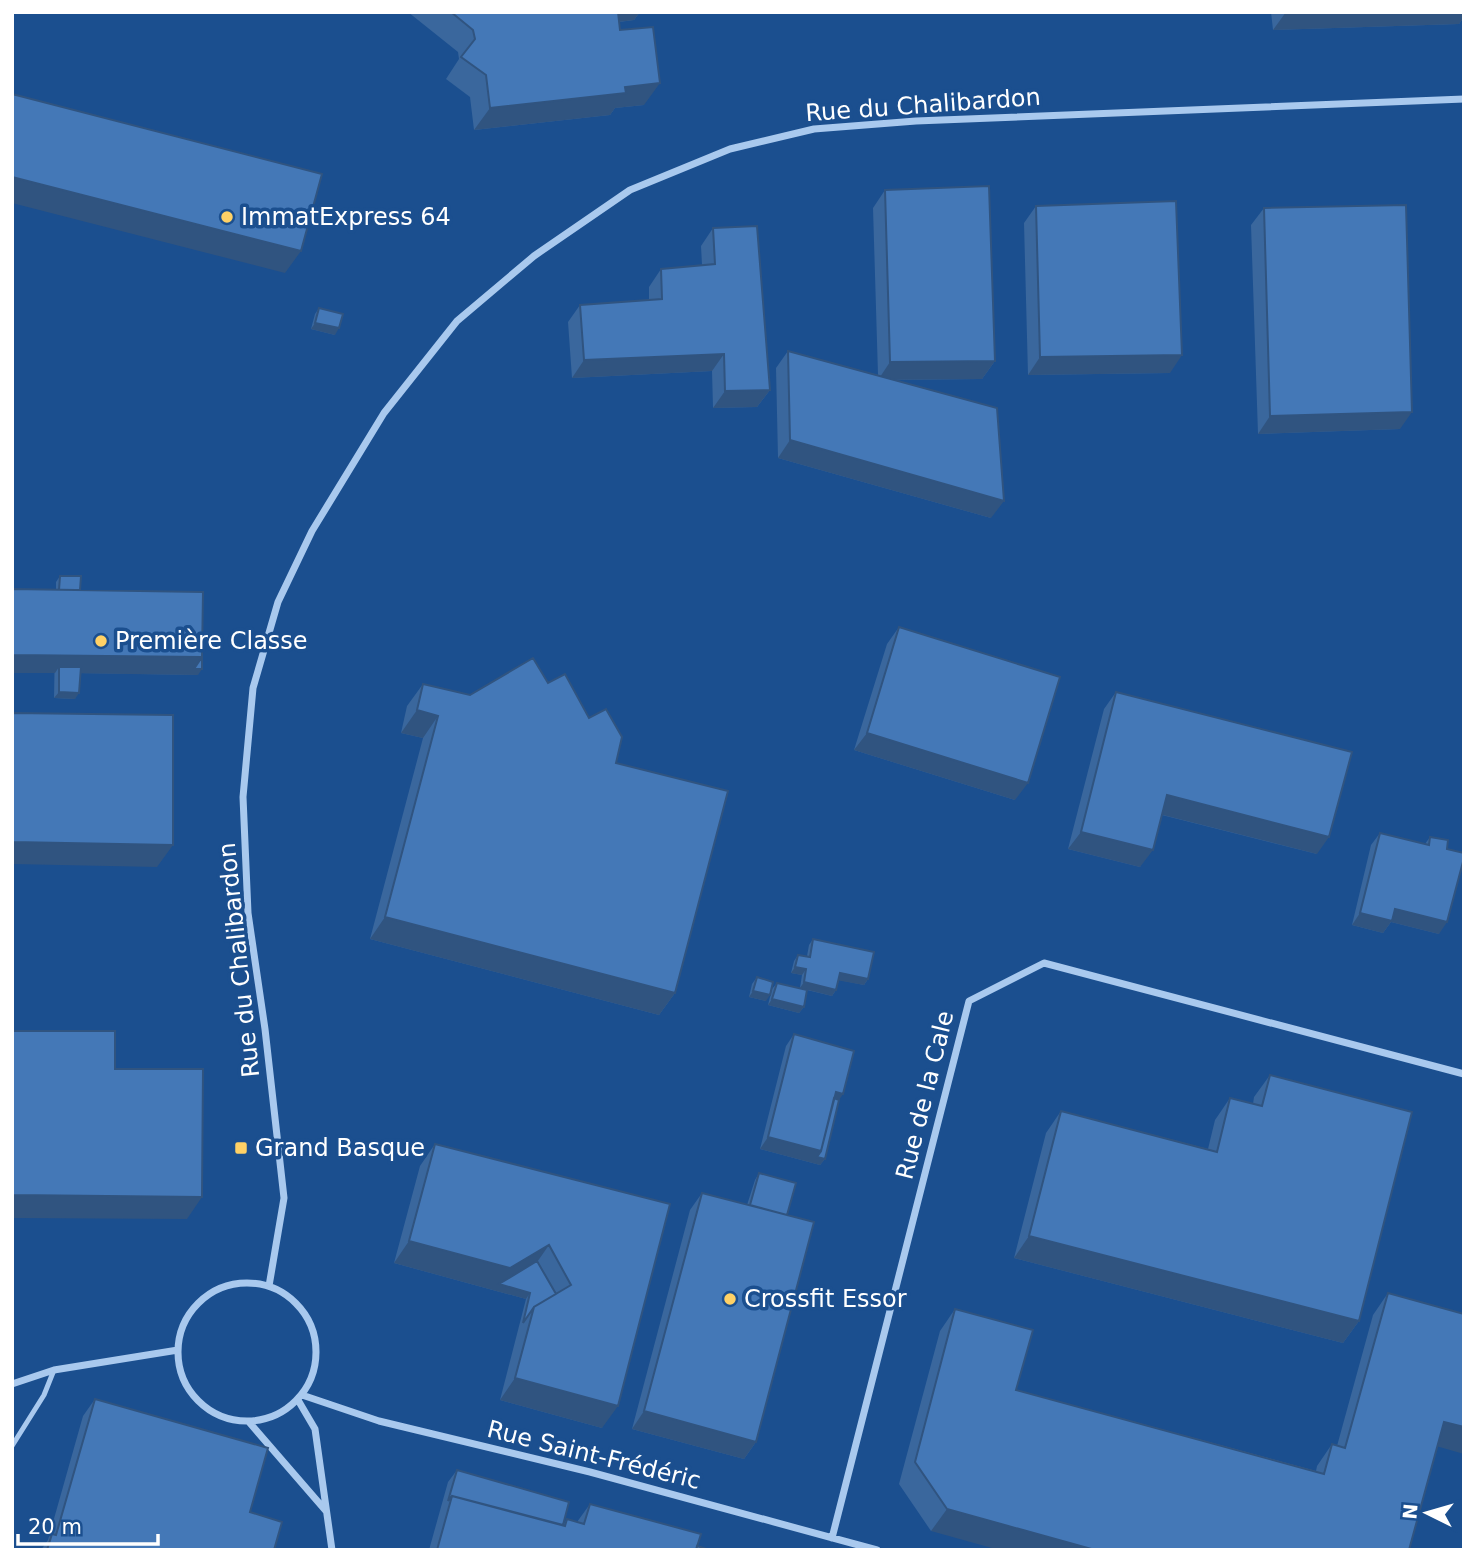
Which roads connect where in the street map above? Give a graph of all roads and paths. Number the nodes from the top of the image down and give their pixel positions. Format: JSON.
{"nodes":[{"id":1,"x":1464,"y":99,"type":"edge"},
{"id":2,"x":1464,"y":1074,"type":"edge"},
{"id":3,"x":269,"y":1286,"type":"junction"},
{"id":4,"x":178,"y":1350,"type":"junction"},
{"id":5,"x":54,"y":1370,"type":"junction"},
{"id":6,"x":12,"y":1384,"type":"edge"},
{"id":7,"x":300,"y":1397,"type":"junction"},
{"id":8,"x":249,"y":1422,"type":"junction"},
{"id":9,"x":12,"y":1446,"type":"edge"},
{"id":10,"x":328,"y":1513,"type":"junction"},
{"id":11,"x":832,"y":1538,"type":"junction"},
{"id":12,"x":332,"y":1550,"type":"edge"},
{"id":13,"x":877,"y":1550,"type":"edge"}],
"edges":[{"from":1,"to":3,"type":"street","name":"Rue du Chalibardon"},
{"from":2,"to":11,"type":"street","name":"Rue de la Cale"},
{"from":3,"to":4,"type":"street"},
{"from":3,"to":7,"type":"street"},
{"from":4,"to":5,"type":"street"},
{"from":4,"to":8,"type":"street"},
{"from":5,"to":6,"type":"street"},
{"from":5,"to":9,"type":"lane"},
{"from":7,"to":8,"type":"street"},
{"from":7,"to":10,"type":"street"},
{"from":7,"to":11,"type":"street","name":"Rue Saint-Frédéric"},
{"from":8,"to":10,"type":"street"},
{"from":10,"to":12,"type":"street"},
{"from":11,"to":13,"type":"street","name":"Rue Saint-Frédéric"}]}
